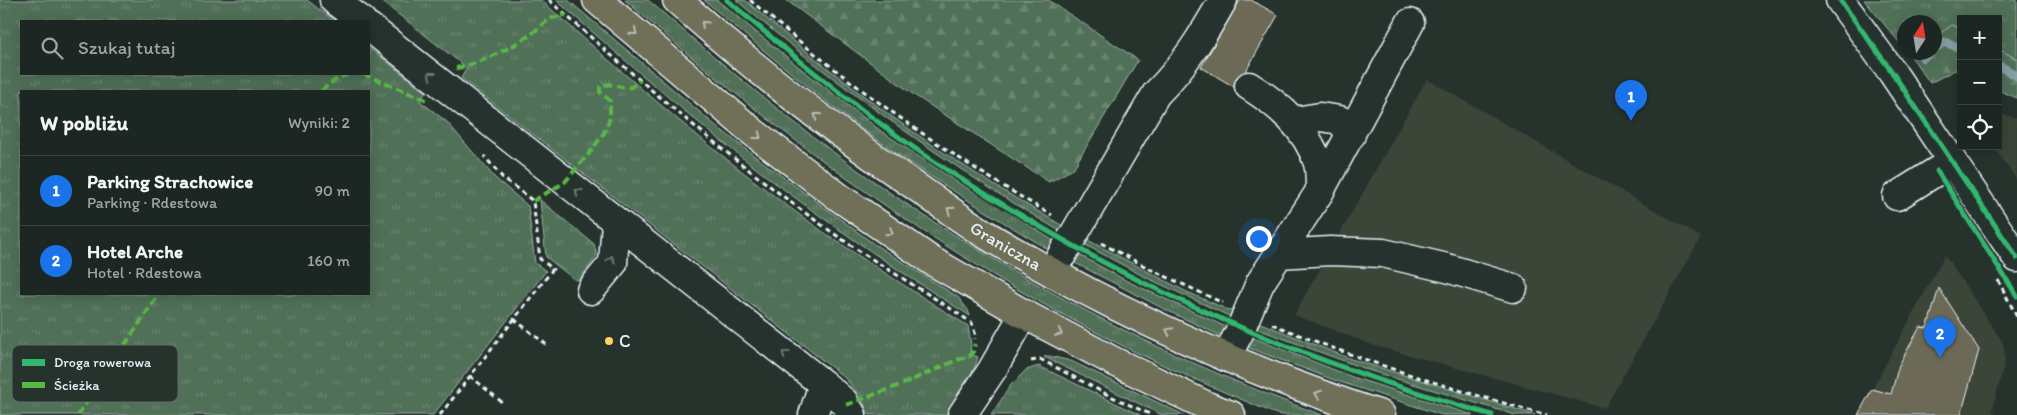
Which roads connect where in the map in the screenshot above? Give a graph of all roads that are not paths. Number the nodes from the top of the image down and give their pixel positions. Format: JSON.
{"nodes":[{"id":1,"x":334,"y":0,"type":"edge"},
{"id":2,"x":597,"y":0,"type":"edge"},
{"id":3,"x":677,"y":0,"type":"edge"},
{"id":4,"x":1223,"y":0,"type":"edge"},
{"id":5,"x":1840,"y":0,"type":"edge"},
{"id":6,"x":361,"y":20,"type":"edge"},
{"id":7,"x":1410,"y":23,"type":"dead end"},
{"id":8,"x":370,"y":28,"type":"edge"},
{"id":9,"x":1249,"y":86,"type":"dead end"},
{"id":10,"x":1295,"y":121,"type":"junction"},
{"id":11,"x":1351,"y":135,"type":"junction"},
{"id":12,"x":1953,"y":161,"type":"junction"},
{"id":13,"x":1320,"y":191,"type":"junction"},
{"id":14,"x":1897,"y":196,"type":"dead end"},
{"id":15,"x":616,"y":222,"type":"junction"},
{"id":16,"x":1278,"y":254,"type":"junction"},
{"id":17,"x":2017,"y":258,"type":"edge"},
{"id":18,"x":1052,"y":272,"type":"junction"},
{"id":19,"x":1513,"y":288,"type":"dead end"},
{"id":20,"x":592,"y":290,"type":"dead end"},
{"id":21,"x":1024,"y":314,"type":"junction"},
{"id":22,"x":1226,"y":357,"type":"junction"},
{"id":23,"x":823,"y":384,"type":"junction"},
{"id":24,"x":813,"y":415,"type":"edge"},
{"id":25,"x":852,"y":415,"type":"edge"},
{"id":26,"x":962,"y":415,"type":"edge"},
{"id":27,"x":1231,"y":415,"type":"edge"},
{"id":28,"x":1381,"y":415,"type":"edge"}],
"edges":[{"from":1,"to":6,"type":"street"},
{"from":2,"to":21,"type":"main road","one_way":true},
{"from":18,"to":3,"type":"main road","name":"Graniczna","one_way":true},
{"from":4,"to":18,"type":"street"},
{"from":5,"to":12,"type":"street"},
{"from":7,"to":11,"type":"street"},
{"from":15,"to":8,"type":"street","one_way":true},
{"from":9,"to":10,"type":"street"},
{"from":10,"to":11,"type":"street"},
{"from":10,"to":13,"type":"street"},
{"from":11,"to":13,"type":"street"},
{"from":12,"to":14,"type":"street"},
{"from":12,"to":17,"type":"street"},
{"from":13,"to":16,"type":"street"},
{"from":20,"to":15,"type":"street","one_way":true},
{"from":23,"to":15,"type":"street","one_way":true},
{"from":16,"to":19,"type":"street"},
{"from":16,"to":22,"type":"street"},
{"from":22,"to":18,"type":"main road","name":"Graniczna","one_way":true},
{"from":21,"to":26,"type":"street"},
{"from":21,"to":27,"type":"main road","one_way":true},
{"from":28,"to":22,"type":"main road","name":"Graniczna","one_way":true},
{"from":23,"to":24,"type":"street"},
{"from":23,"to":25,"type":"street"}]}
